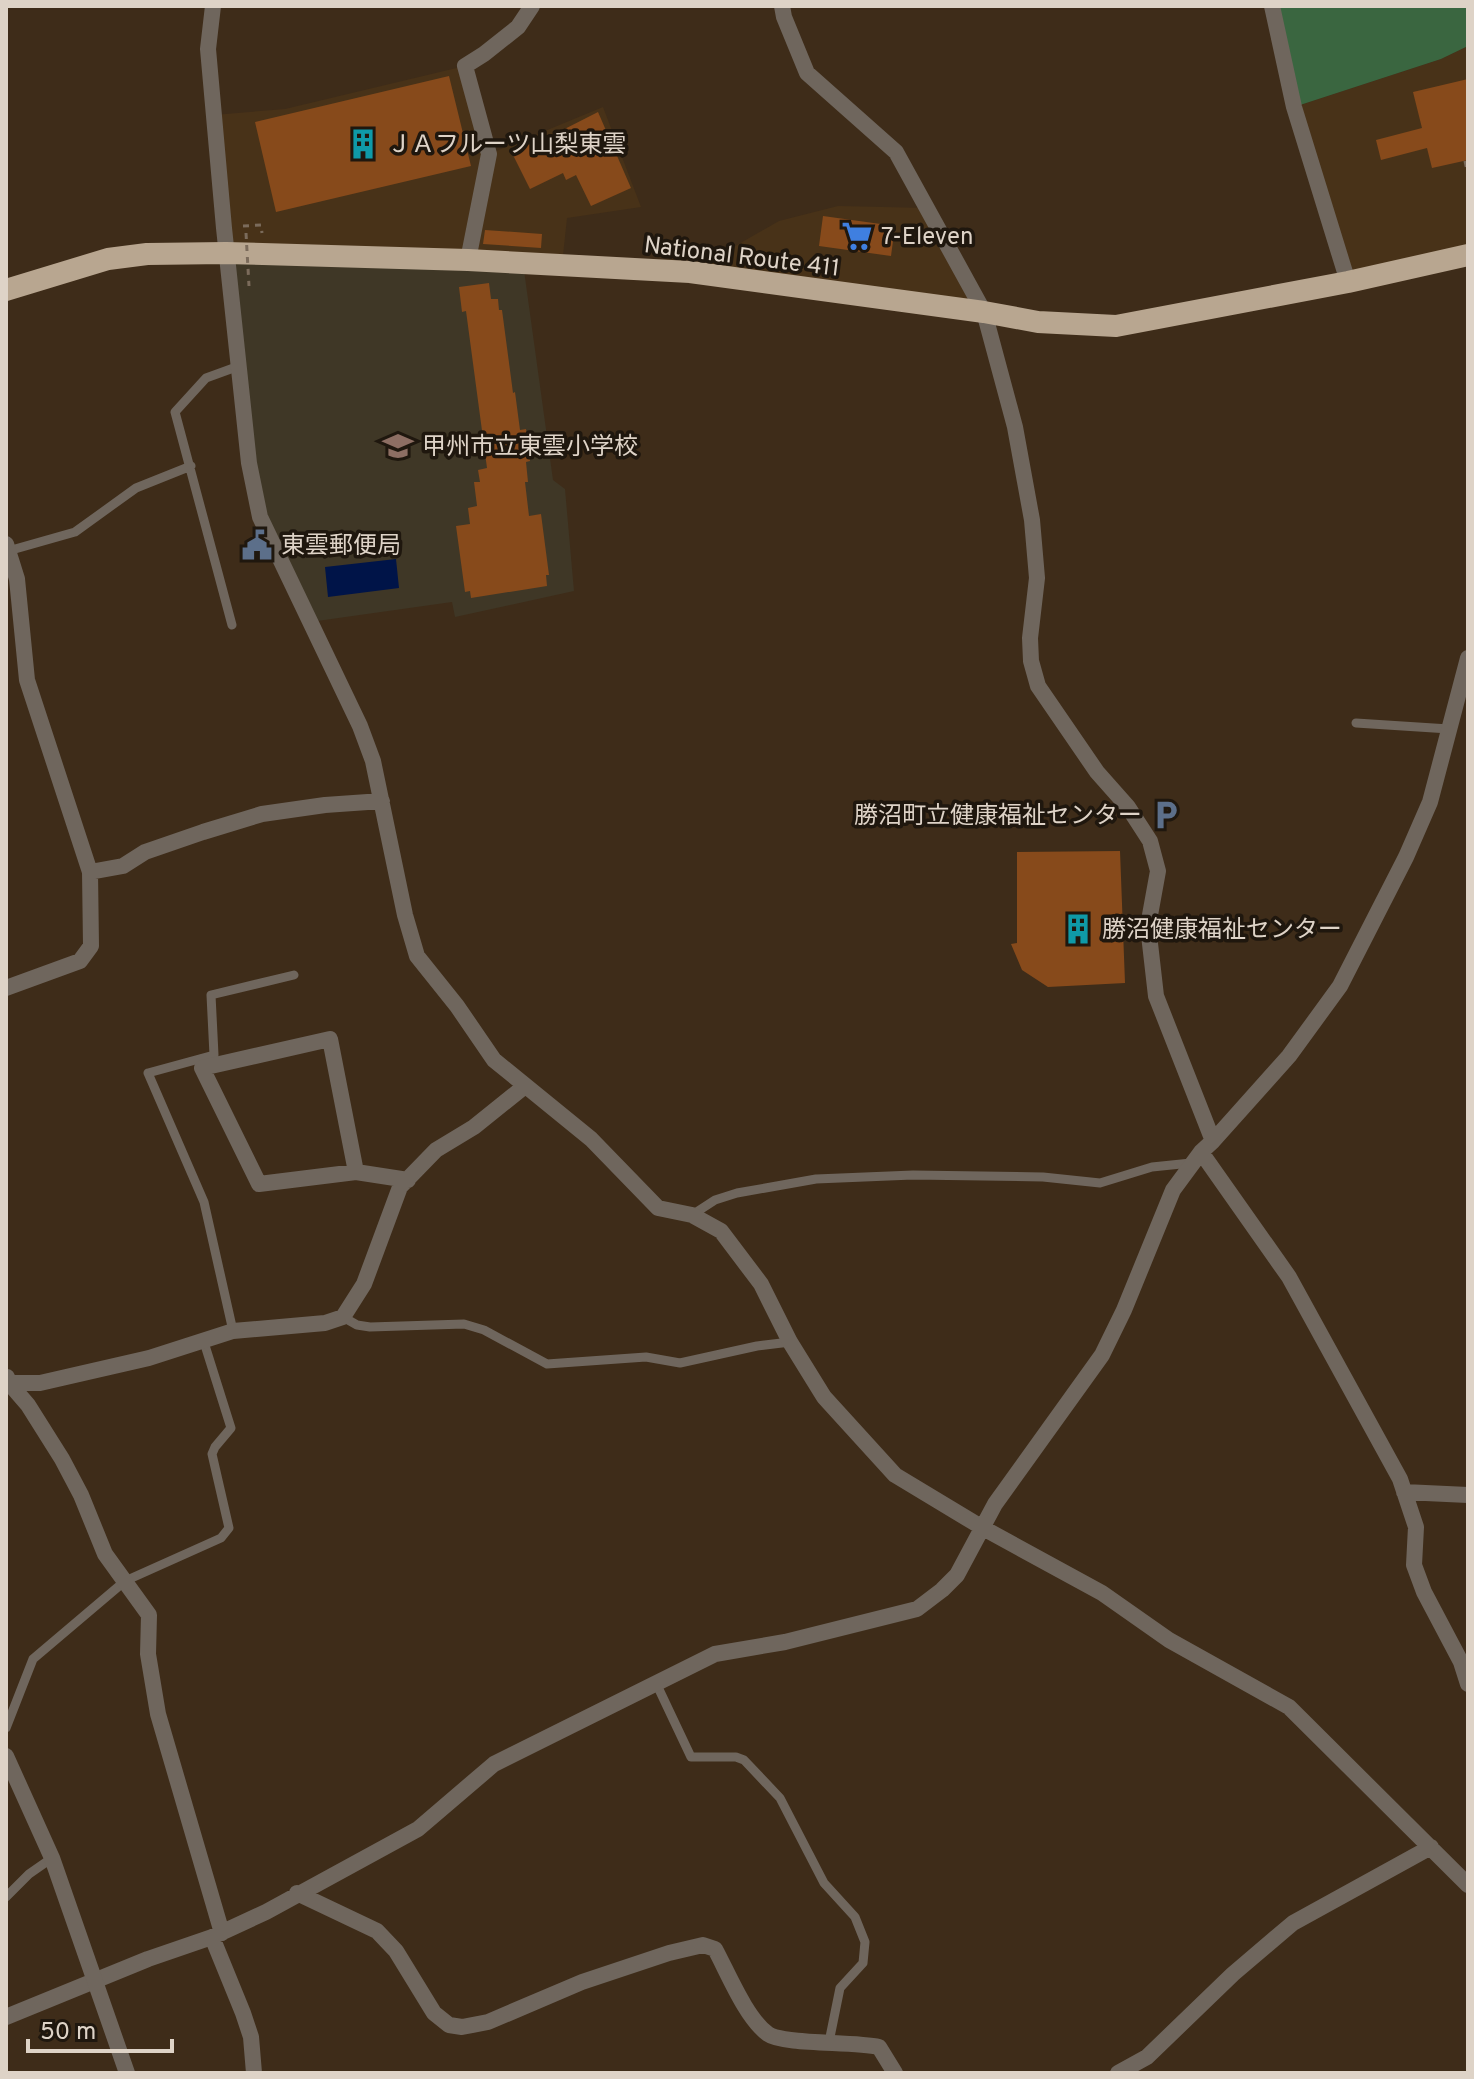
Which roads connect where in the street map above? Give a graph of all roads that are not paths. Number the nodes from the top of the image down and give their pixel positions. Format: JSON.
{"nodes":[{"id":1,"x":213,"y":6,"type":"edge"},
{"id":2,"x":532,"y":6,"type":"edge"},
{"id":3,"x":782,"y":6,"type":"edge"},
{"id":4,"x":1272,"y":6,"type":"edge"},
{"id":5,"x":226,"y":253,"type":"junction"},
{"id":6,"x":1468,"y":255,"type":"edge"},
{"id":7,"x":468,"y":260,"type":"junction"},
{"id":8,"x":1348,"y":282,"type":"junction"},
{"id":9,"x":6,"y":290,"type":"edge"},
{"id":10,"x":984,"y":312,"type":"junction"},
{"id":11,"x":239,"y":366,"type":"junction"},
{"id":12,"x":191,"y":466,"type":"junction"},
{"id":13,"x":7,"y":548,"type":"edge"},
{"id":14,"x":232,"y":625,"type":"dead end"},
{"id":15,"x":1468,"y":658,"type":"edge"},
{"id":16,"x":1356,"y":723,"type":"dead end"},
{"id":17,"x":1449,"y":729,"type":"junction"},
{"id":18,"x":382,"y":801,"type":"junction"},
{"id":19,"x":90,"y":872,"type":"junction"},
{"id":20,"x":294,"y":975,"type":"dead end"},
{"id":21,"x":6,"y":988,"type":"edge"},
{"id":22,"x":525,"y":1086,"type":"junction"},
{"id":23,"x":1202,"y":1152,"type":"junction"},
{"id":24,"x":356,"y":1172,"type":"junction"},
{"id":25,"x":408,"y":1180,"type":"junction"},
{"id":26,"x":692,"y":1215,"type":"junction"},
{"id":27,"x":343,"y":1317,"type":"junction"},
{"id":28,"x":233,"y":1331,"type":"junction"},
{"id":29,"x":203,"y":1339,"type":"junction"},
{"id":30,"x":790,"y":1342,"type":"junction"},
{"id":31,"x":7,"y":1381,"type":"edge"},
{"id":32,"x":1404,"y":1492,"type":"junction"},
{"id":33,"x":1468,"y":1495,"type":"edge"},
{"id":34,"x":983,"y":1528,"type":"junction"},
{"id":35,"x":125,"y":1581,"type":"junction"},
{"id":36,"x":656,"y":1683,"type":"junction"},
{"id":37,"x":1468,"y":1684,"type":"edge"},
{"id":38,"x":6,"y":1728,"type":"edge"},
{"id":39,"x":6,"y":1756,"type":"edge"},
{"id":40,"x":1431,"y":1847,"type":"junction"},
{"id":41,"x":52,"y":1858,"type":"junction"},
{"id":42,"x":1468,"y":1885,"type":"edge"},
{"id":43,"x":297,"y":1893,"type":"junction"},
{"id":44,"x":6,"y":1897,"type":"edge"},
{"id":45,"x":217,"y":1935,"type":"junction"},
{"id":46,"x":95,"y":1980,"type":"junction"},
{"id":47,"x":6,"y":2017,"type":"edge"},
{"id":48,"x":829,"y":2042,"type":"junction"},
{"id":49,"x":127,"y":2073,"type":"edge"},
{"id":50,"x":254,"y":2073,"type":"edge"},
{"id":51,"x":895,"y":2073,"type":"edge"},
{"id":52,"x":1118,"y":2073,"type":"edge"}],
"edges":[{"from":1,"to":5,"type":"street"},
{"from":2,"to":7,"type":"street"},
{"from":3,"to":10,"type":"street"},
{"from":4,"to":8,"type":"street"},
{"from":5,"to":7,"type":"highway","name":"National Route 411"},
{"from":5,"to":9,"type":"highway","name":"National Route 411"},
{"from":5,"to":11,"type":"street"},
{"from":6,"to":8,"type":"highway","name":"National Route 411"},
{"from":7,"to":10,"type":"highway","name":"National Route 411"},
{"from":8,"to":10,"type":"highway","name":"National Route 411"},
{"from":10,"to":23,"type":"street"},
{"from":11,"to":12,"type":"lane"},
{"from":11,"to":18,"type":"street"},
{"from":12,"to":13,"type":"lane"},
{"from":12,"to":14,"type":"lane"},
{"from":13,"to":19,"type":"street"},
{"from":15,"to":17,"type":"street"},
{"from":16,"to":17,"type":"lane"},
{"from":17,"to":23,"type":"street"},
{"from":18,"to":19,"type":"street"},
{"from":18,"to":22,"type":"street"},
{"from":19,"to":21,"type":"street"},
{"from":20,"to":28,"type":"lane"},
{"from":22,"to":25,"type":"street"},
{"from":22,"to":26,"type":"street"},
{"from":23,"to":26,"type":"lane"},
{"from":23,"to":32,"type":"street"},
{"from":23,"to":34,"type":"street"},
{"from":24,"to":24,"type":"street"},
{"from":24,"to":25,"type":"street"},
{"from":25,"to":27,"type":"street"},
{"from":26,"to":30,"type":"street"},
{"from":27,"to":28,"type":"street"},
{"from":27,"to":30,"type":"lane"},
{"from":28,"to":29,"type":"street"},
{"from":29,"to":31,"type":"street"},
{"from":29,"to":35,"type":"lane"},
{"from":30,"to":34,"type":"street"},
{"from":31,"to":35,"type":"street"},
{"from":32,"to":33,"type":"street"},
{"from":32,"to":37,"type":"street"},
{"from":34,"to":36,"type":"street"},
{"from":34,"to":40,"type":"street"},
{"from":35,"to":38,"type":"lane"},
{"from":35,"to":45,"type":"street"},
{"from":36,"to":43,"type":"street"},
{"from":36,"to":48,"type":"lane"},
{"from":39,"to":41,"type":"street"},
{"from":40,"to":42,"type":"street"},
{"from":40,"to":52,"type":"street"},
{"from":41,"to":44,"type":"lane"},
{"from":41,"to":46,"type":"street"},
{"from":43,"to":45,"type":"street"},
{"from":43,"to":48,"type":"street"},
{"from":45,"to":46,"type":"street"},
{"from":45,"to":50,"type":"street"},
{"from":46,"to":47,"type":"street"},
{"from":46,"to":49,"type":"street"},
{"from":48,"to":51,"type":"street"}]}
